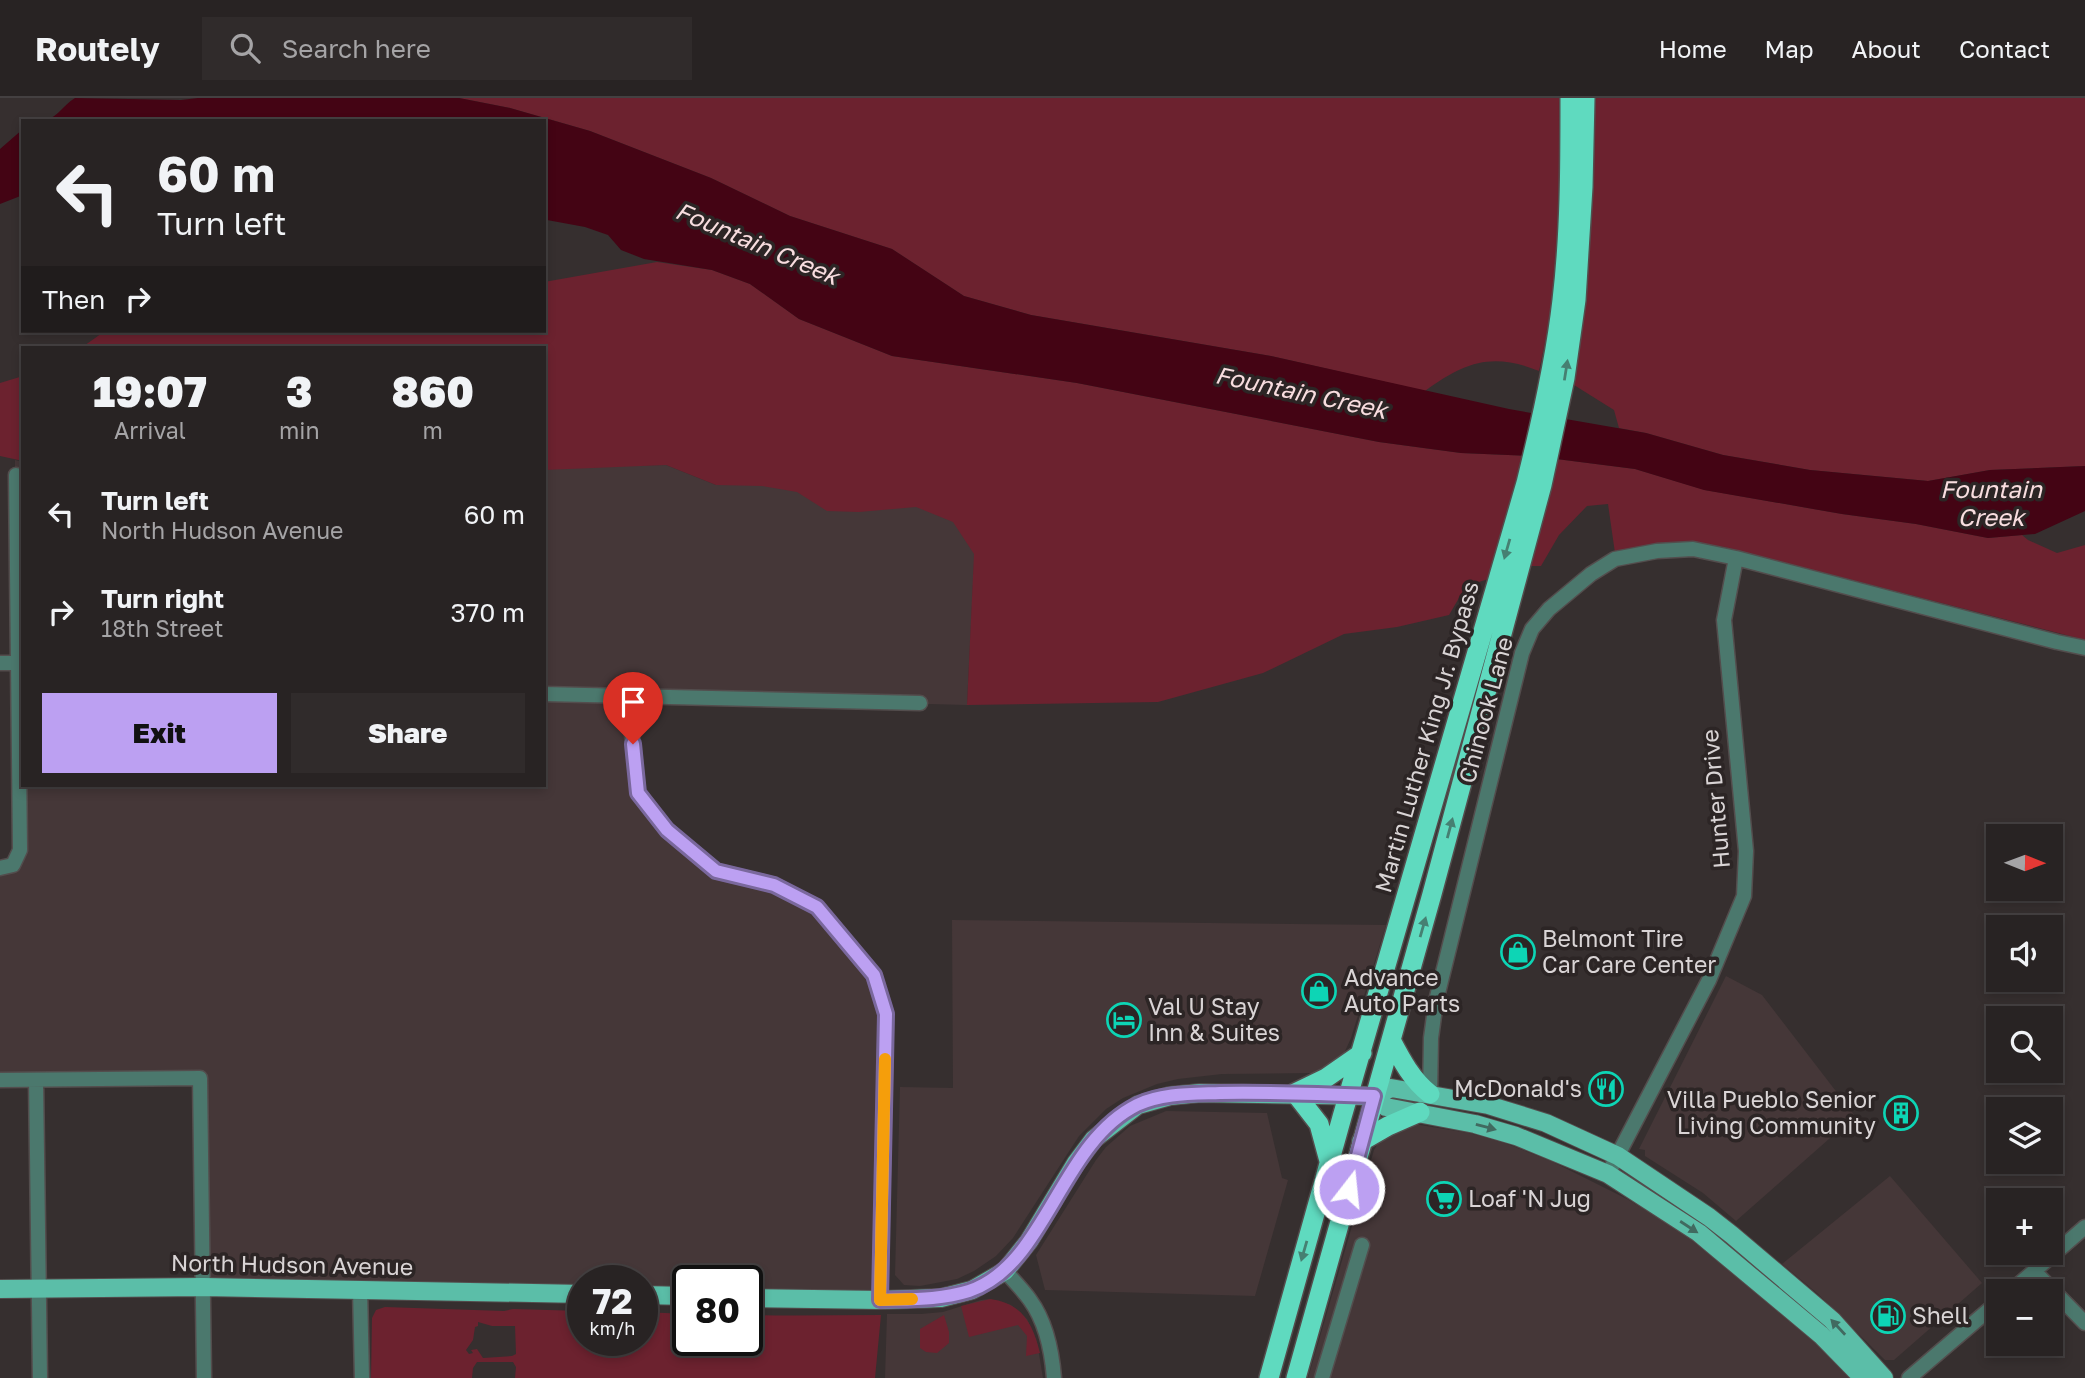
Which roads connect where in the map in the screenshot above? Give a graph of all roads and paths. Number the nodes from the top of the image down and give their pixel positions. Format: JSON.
{"nodes":[{"id":1,"x":1570,"y":98,"type":"edge"},
{"id":2,"x":1585,"y":98,"type":"edge"},
{"id":3,"x":1569,"y":300,"type":"junction"},
{"id":4,"x":16,"y":475,"type":"dead end"},
{"id":5,"x":1534,"y":484,"type":"junction"},
{"id":6,"x":1736,"y":558,"type":"junction"},
{"id":7,"x":2085,"y":648,"type":"edge"},
{"id":8,"x":0,"y":663,"type":"edge"},
{"id":9,"x":21,"y":663,"type":"edge"},
{"id":10,"x":546,"y":694,"type":"edge"},
{"id":11,"x":628,"y":695,"type":"junction"},
{"id":12,"x":920,"y":703,"type":"dead end"},
{"id":13,"x":7,"y":867,"type":"edge"},
{"id":14,"x":1391,"y":1040,"type":"junction"},
{"id":15,"x":1362,"y":1053,"type":"junction"},
{"id":16,"x":0,"y":1080,"type":"edge"},
{"id":17,"x":36,"y":1080,"type":"junction"},
{"id":18,"x":1295,"y":1093,"type":"junction"},
{"id":19,"x":1430,"y":1094,"type":"junction"},
{"id":20,"x":1349,"y":1095,"type":"junction"},
{"id":21,"x":1374,"y":1096,"type":"junction"},
{"id":22,"x":1420,"y":1112,"type":"junction"},
{"id":23,"x":1362,"y":1142,"type":"junction"},
{"id":24,"x":1618,"y":1156,"type":"junction"},
{"id":25,"x":1329,"y":1162,"type":"junction"},
{"id":26,"x":1608,"y":1174,"type":"junction"},
{"id":27,"x":2085,"y":1227,"type":"edge"},
{"id":28,"x":1362,"y":1245,"type":"dead end"},
{"id":29,"x":1005,"y":1271,"type":"junction"},
{"id":30,"x":2034,"y":1271,"type":"junction"},
{"id":31,"x":2025,"y":1279,"type":"edge"},
{"id":32,"x":203,"y":1287,"type":"junction"},
{"id":33,"x":39,"y":1288,"type":"junction"},
{"id":34,"x":0,"y":1289,"type":"edge"},
{"id":35,"x":360,"y":1289,"type":"junction"},
{"id":36,"x":567,"y":1294,"type":"edge"},
{"id":37,"x":763,"y":1298,"type":"edge"},
{"id":38,"x":880,"y":1300,"type":"junction"},
{"id":39,"x":1986,"y":1312,"type":"edge"},
{"id":40,"x":2085,"y":1324,"type":"edge"},
{"id":41,"x":40,"y":1378,"type":"edge"},
{"id":42,"x":204,"y":1378,"type":"edge"},
{"id":43,"x":362,"y":1378,"type":"edge"},
{"id":44,"x":1054,"y":1378,"type":"edge"},
{"id":45,"x":1269,"y":1378,"type":"edge"},
{"id":46,"x":1296,"y":1378,"type":"edge"},
{"id":47,"x":1322,"y":1378,"type":"edge"},
{"id":48,"x":1863,"y":1378,"type":"edge"},
{"id":49,"x":1884,"y":1378,"type":"edge"},
{"id":50,"x":1909,"y":1378,"type":"edge"}],
"edges":[{"from":1,"to":3,"type":"highway","name":"Martin Luther King Jr. Bypass"},
{"from":2,"to":3,"type":"highway","name":"Martin Luther King Jr. Bypass"},
{"from":3,"to":5,"type":"highway","name":"Martin Luther King Jr. Bypass"},
{"from":4,"to":9,"type":"street"},
{"from":14,"to":5,"type":"highway","name":"Martin Luther King Jr. Bypass","one_way":true},
{"from":5,"to":15,"type":"highway","name":"Martin Luther King Jr. Bypass","one_way":true},
{"from":6,"to":7,"type":"street","name":"Chinook Lane"},
{"from":6,"to":19,"type":"street","name":"Chinook Lane"},
{"from":6,"to":24,"type":"street","name":"Hunter Drive"},
{"from":8,"to":9,"type":"street"},
{"from":9,"to":13,"type":"street"},
{"from":10,"to":11,"type":"street"},
{"from":11,"to":12,"type":"street"},
{"from":11,"to":38,"type":"street"},
{"from":14,"to":19,"type":"highway"},
{"from":14,"to":21,"type":"highway","name":"Martin Luther King Jr. Bypass"},
{"from":15,"to":18,"type":"highway"},
{"from":15,"to":20,"type":"highway","name":"Martin Luther King Jr. Bypass"},
{"from":16,"to":17,"type":"street"},
{"from":17,"to":32,"type":"street"},
{"from":17,"to":33,"type":"street"},
{"from":18,"to":20,"type":"main road"},
{"from":18,"to":25,"type":"highway"},
{"from":18,"to":29,"type":"main road"},
{"from":19,"to":21,"type":"main road"},
{"from":19,"to":24,"type":"main road"},
{"from":20,"to":21,"type":"main road"},
{"from":20,"to":25,"type":"highway","name":"Martin Luther King Jr. Bypass"},
{"from":21,"to":22,"type":"main road"},
{"from":21,"to":23,"type":"highway","name":"Martin Luther King Jr. Bypass"},
{"from":22,"to":23,"type":"highway"},
{"from":22,"to":26,"type":"main road","one_way":true},
{"from":23,"to":46,"type":"highway","name":"Martin Luther King Jr. Bypass"},
{"from":24,"to":26,"type":"street","name":"Hunter Drive"},
{"from":49,"to":24,"type":"main road","one_way":true},
{"from":25,"to":45,"type":"highway","name":"Martin Luther King Jr. Bypass","one_way":true},
{"from":26,"to":48,"type":"main road","one_way":true},
{"from":27,"to":30,"type":"street"},
{"from":28,"to":47,"type":"street"},
{"from":29,"to":38,"type":"main road"},
{"from":29,"to":44,"type":"street"},
{"from":30,"to":31,"type":"street"},
{"from":30,"to":40,"type":"street"},
{"from":32,"to":33,"type":"main road","name":"North Hudson Avenue"},
{"from":32,"to":35,"type":"main road","name":"North Hudson Avenue"},
{"from":32,"to":42,"type":"street"},
{"from":33,"to":34,"type":"main road","name":"North Hudson Avenue"},
{"from":33,"to":41,"type":"street"},
{"from":35,"to":36,"type":"main road","name":"North Hudson Avenue"},
{"from":35,"to":43,"type":"street"},
{"from":37,"to":38,"type":"main road"},
{"from":39,"to":50,"type":"street"}]}
